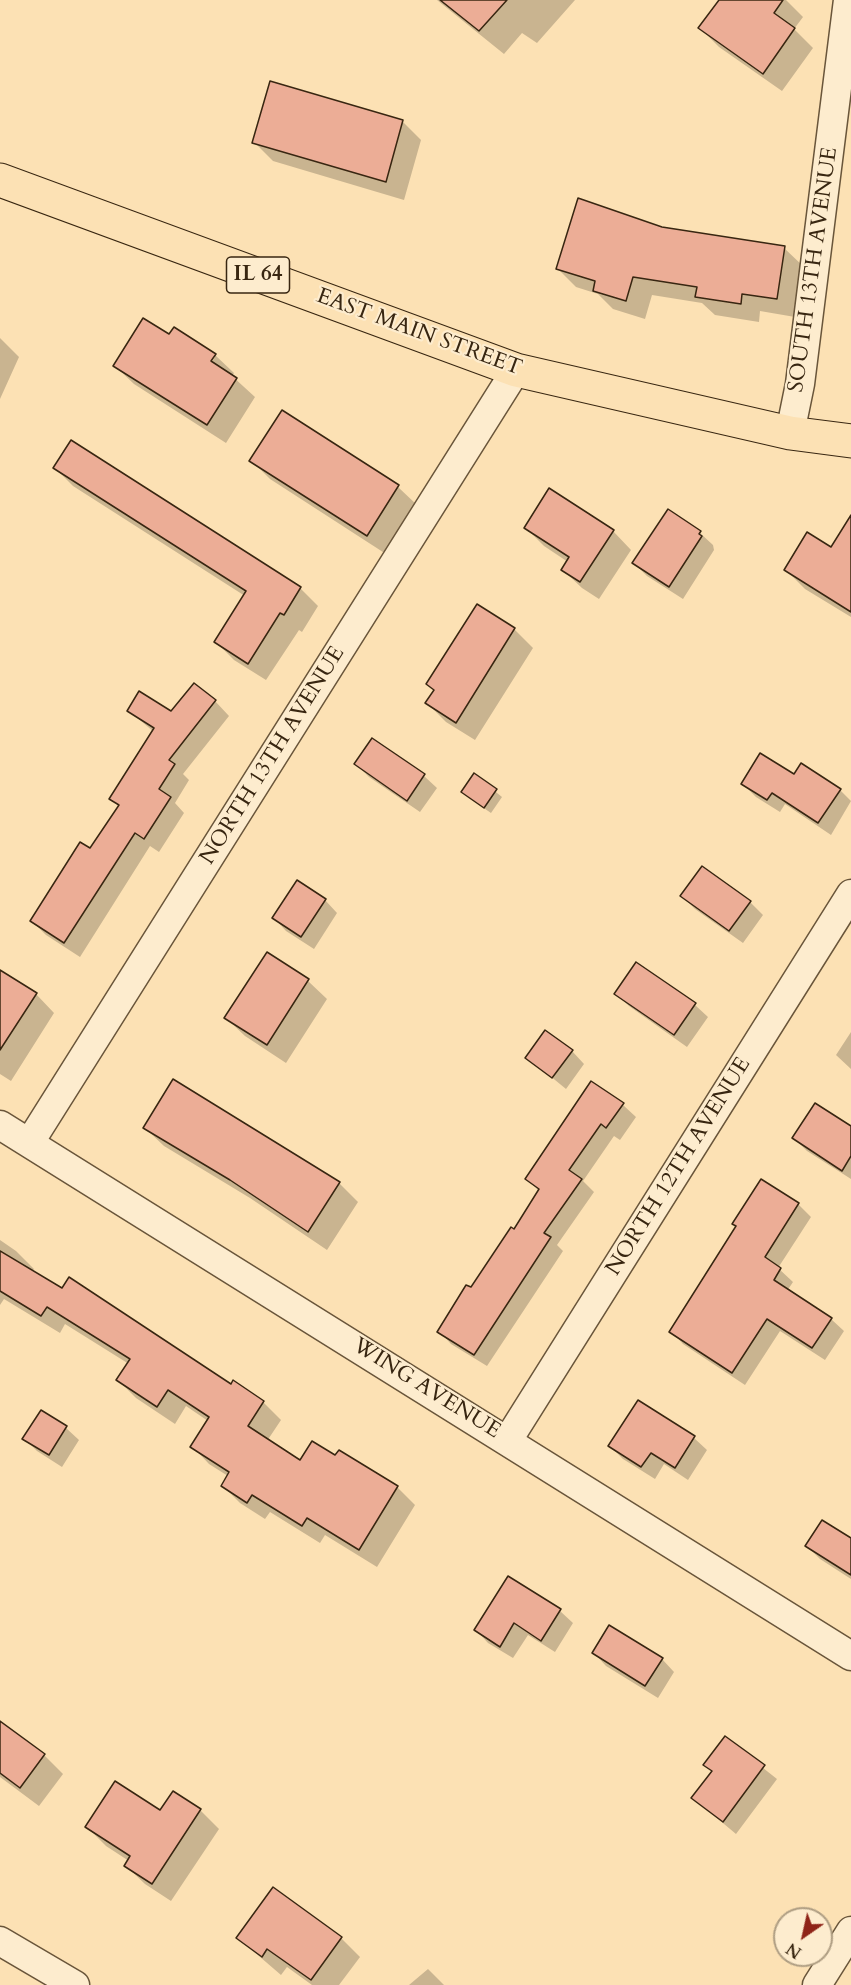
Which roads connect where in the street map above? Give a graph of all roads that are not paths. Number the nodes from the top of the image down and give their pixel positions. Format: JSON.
{"nodes":[{"id":1,"x":848,"y":0,"type":"edge"},
{"id":2,"x":0,"y":180,"type":"edge"},
{"id":3,"x":516,"y":370,"type":"junction"},
{"id":4,"x":790,"y":433,"type":"junction"},
{"id":5,"x":851,"y":441,"type":"edge"},
{"id":6,"x":851,"y":894,"type":"edge"},
{"id":7,"x":0,"y":1125,"type":"edge"},
{"id":8,"x":30,"y":1142,"type":"junction"},
{"id":9,"x":508,"y":1440,"type":"junction"},
{"id":10,"x":851,"y":1656,"type":"edge"},
{"id":11,"x":851,"y":1931,"type":"edge"},
{"id":12,"x":0,"y":1941,"type":"edge"},
{"id":13,"x":75,"y":1985,"type":"edge"},
{"id":14,"x":817,"y":1985,"type":"edge"}],
"edges":[{"from":1,"to":4,"type":"street","name":"SOUTH 13TH AVENUE"},
{"from":2,"to":3,"type":"main road","name":"EAST MAIN STREET","number":"IL 64"},
{"from":3,"to":4,"type":"main road","name":"EAST MAIN STREET","number":"IL 64"},
{"from":3,"to":8,"type":"street","name":"NORTH 13TH AVENUE"},
{"from":4,"to":5,"type":"main road","name":"EAST MAIN STREET","number":"IL 64"},
{"from":6,"to":9,"type":"street","name":"NORTH 12TH AVENUE"},
{"from":7,"to":8,"type":"street","name":"WING AVENUE"},
{"from":8,"to":9,"type":"street","name":"WING AVENUE"},
{"from":9,"to":10,"type":"street","name":"WING AVENUE"},
{"from":11,"to":14,"type":"street"},
{"from":12,"to":13,"type":"street"}]}
